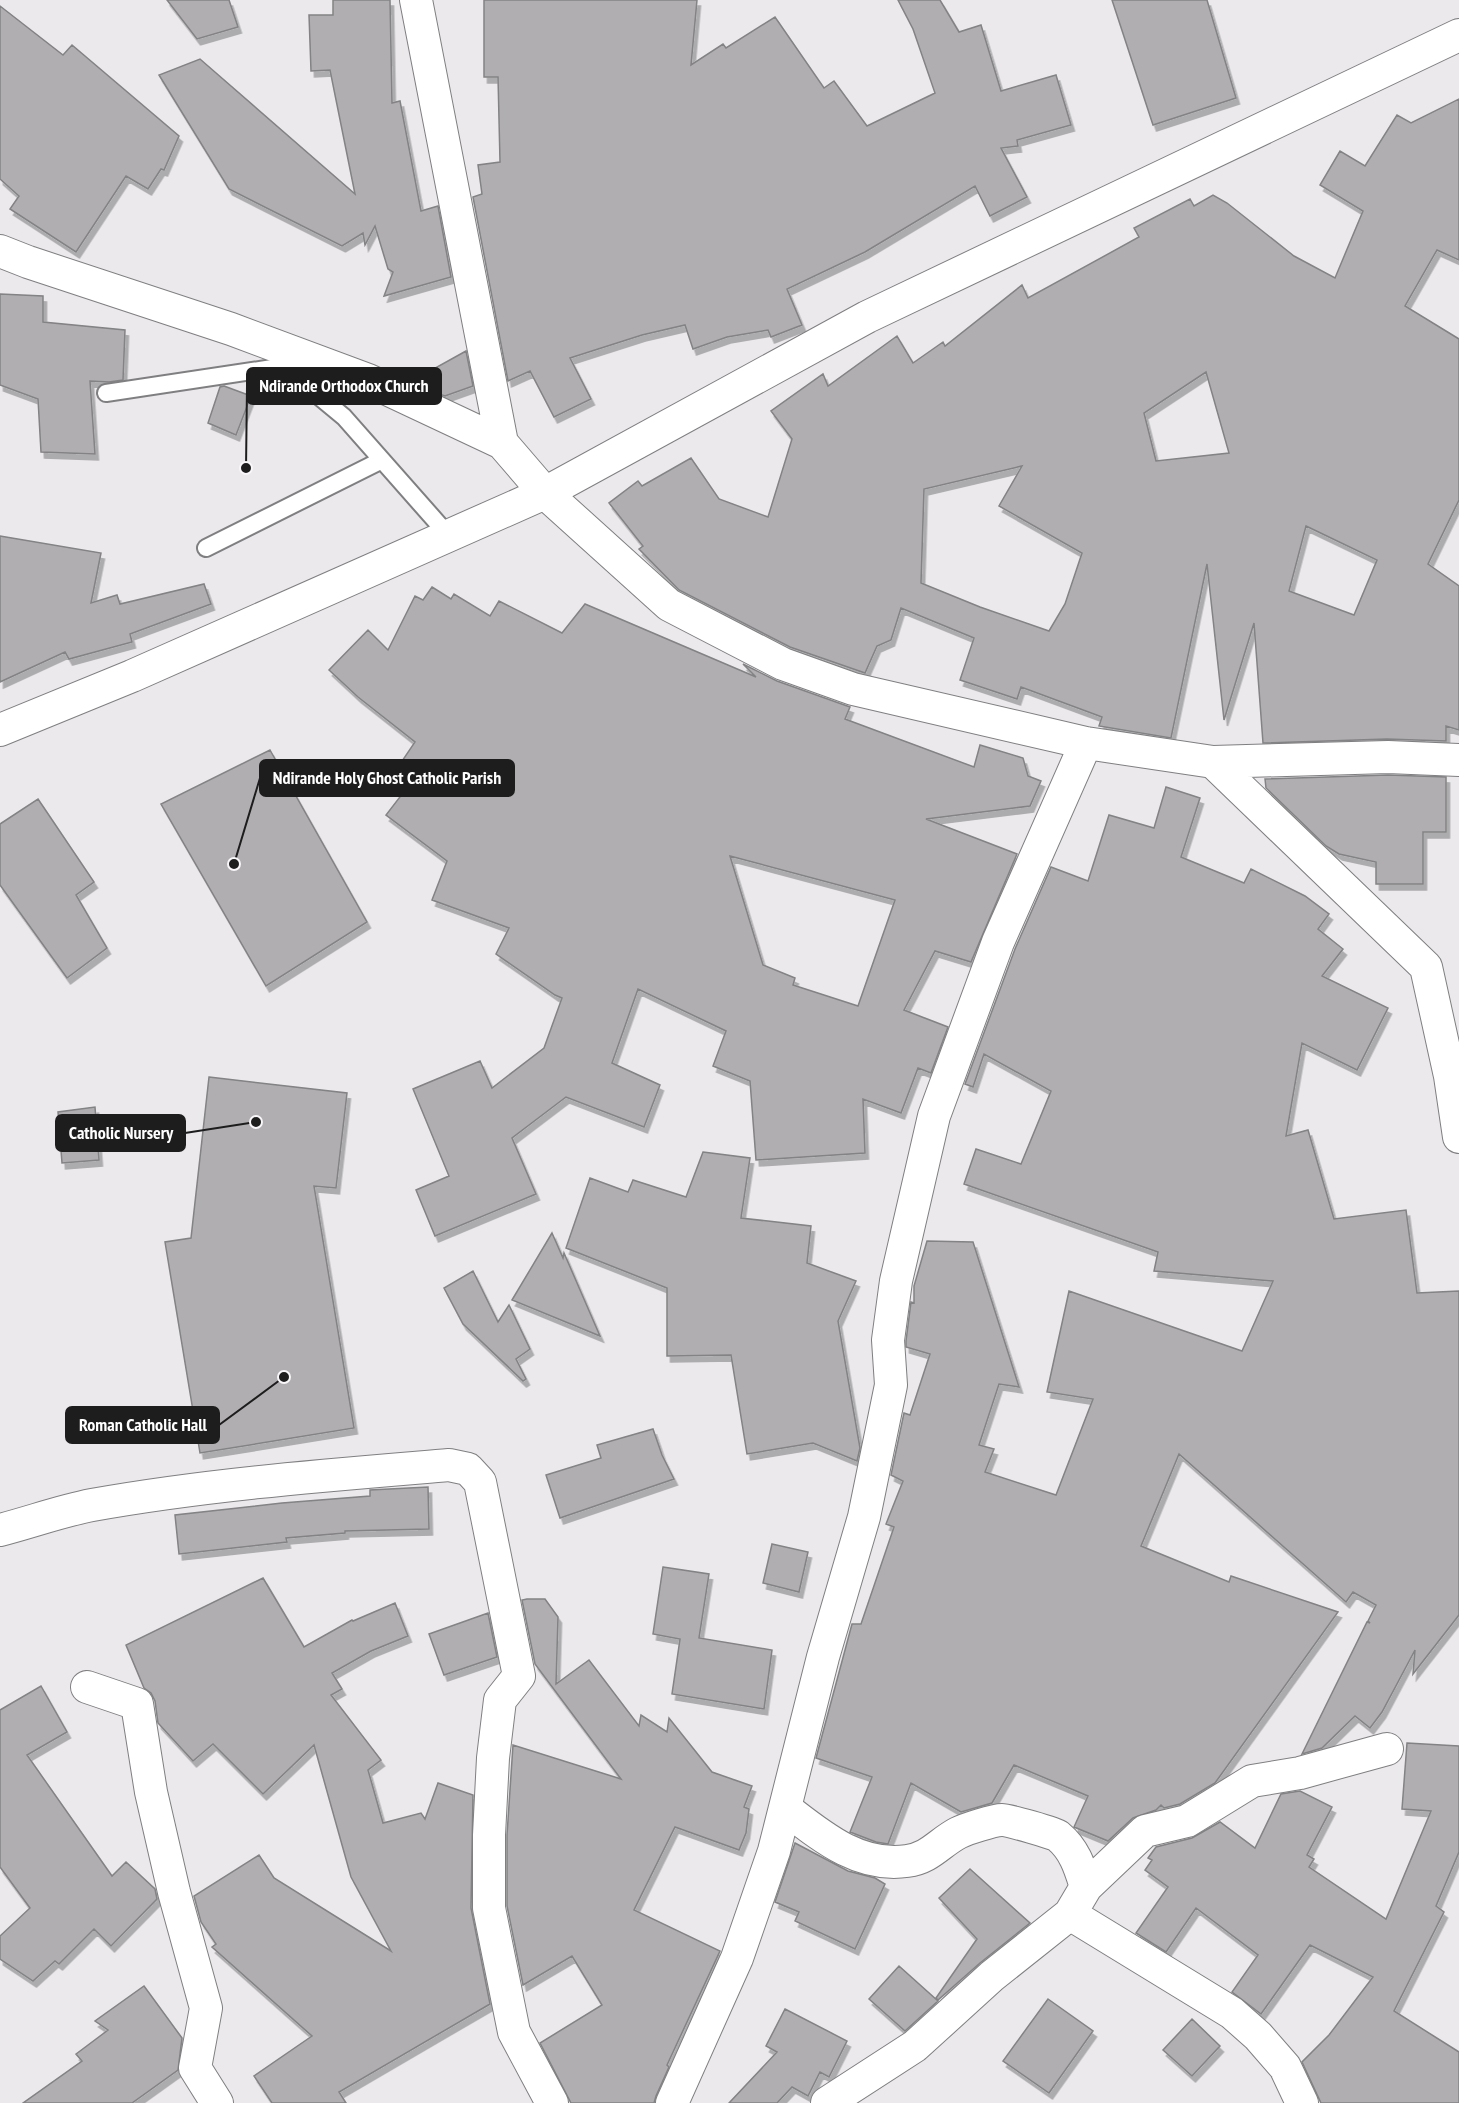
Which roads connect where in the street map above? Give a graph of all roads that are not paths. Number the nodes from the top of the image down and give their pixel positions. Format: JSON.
{"nodes":[{"id":1,"x":416,"y":0,"type":"edge"},
{"id":2,"x":1459,"y":35,"type":"edge"},
{"id":3,"x":0,"y":251,"type":"edge"},
{"id":4,"x":106,"y":393,"type":"dead end"},
{"id":5,"x":502,"y":443,"type":"junction"},
{"id":6,"x":382,"y":460,"type":"junction"},
{"id":7,"x":545,"y":493,"type":"junction"},
{"id":8,"x":448,"y":536,"type":"junction"},
{"id":9,"x":206,"y":548,"type":"dead end"},
{"id":10,"x":0,"y":730,"type":"edge"},
{"id":11,"x":1086,"y":743,"type":"junction"},
{"id":12,"x":1459,"y":760,"type":"edge"},
{"id":13,"x":1213,"y":762,"type":"junction"},
{"id":14,"x":1459,"y":1137,"type":"edge"},
{"id":15,"x":0,"y":1530,"type":"edge"},
{"id":16,"x":87,"y":1687,"type":"dead end"},
{"id":17,"x":1387,"y":1749,"type":"dead end"},
{"id":18,"x":785,"y":1808,"type":"junction"},
{"id":19,"x":1086,"y":1887,"type":"junction"},
{"id":20,"x":1070,"y":1914,"type":"junction"},
{"id":21,"x":217,"y":2103,"type":"edge"},
{"id":22,"x":552,"y":2103,"type":"edge"},
{"id":23,"x":672,"y":2103,"type":"edge"},
{"id":24,"x":827,"y":2103,"type":"edge"},
{"id":25,"x":1302,"y":2103,"type":"edge"}],
"edges":[{"from":1,"to":5,"type":"street"},
{"from":2,"to":7,"type":"street"},
{"from":3,"to":5,"type":"street"},
{"from":4,"to":6,"type":"lane"},
{"from":5,"to":7,"type":"street"},
{"from":6,"to":8,"type":"lane"},
{"from":6,"to":9,"type":"lane"},
{"from":7,"to":8,"type":"street"},
{"from":7,"to":11,"type":"street"},
{"from":8,"to":10,"type":"street"},
{"from":11,"to":13,"type":"street"},
{"from":11,"to":18,"type":"street"},
{"from":12,"to":13,"type":"street"},
{"from":13,"to":14,"type":"street"},
{"from":15,"to":22,"type":"street"},
{"from":16,"to":21,"type":"street"},
{"from":17,"to":19,"type":"street"},
{"from":18,"to":19,"type":"street"},
{"from":18,"to":23,"type":"street"},
{"from":19,"to":20,"type":"street"},
{"from":20,"to":24,"type":"street"},
{"from":20,"to":25,"type":"street"}]}
